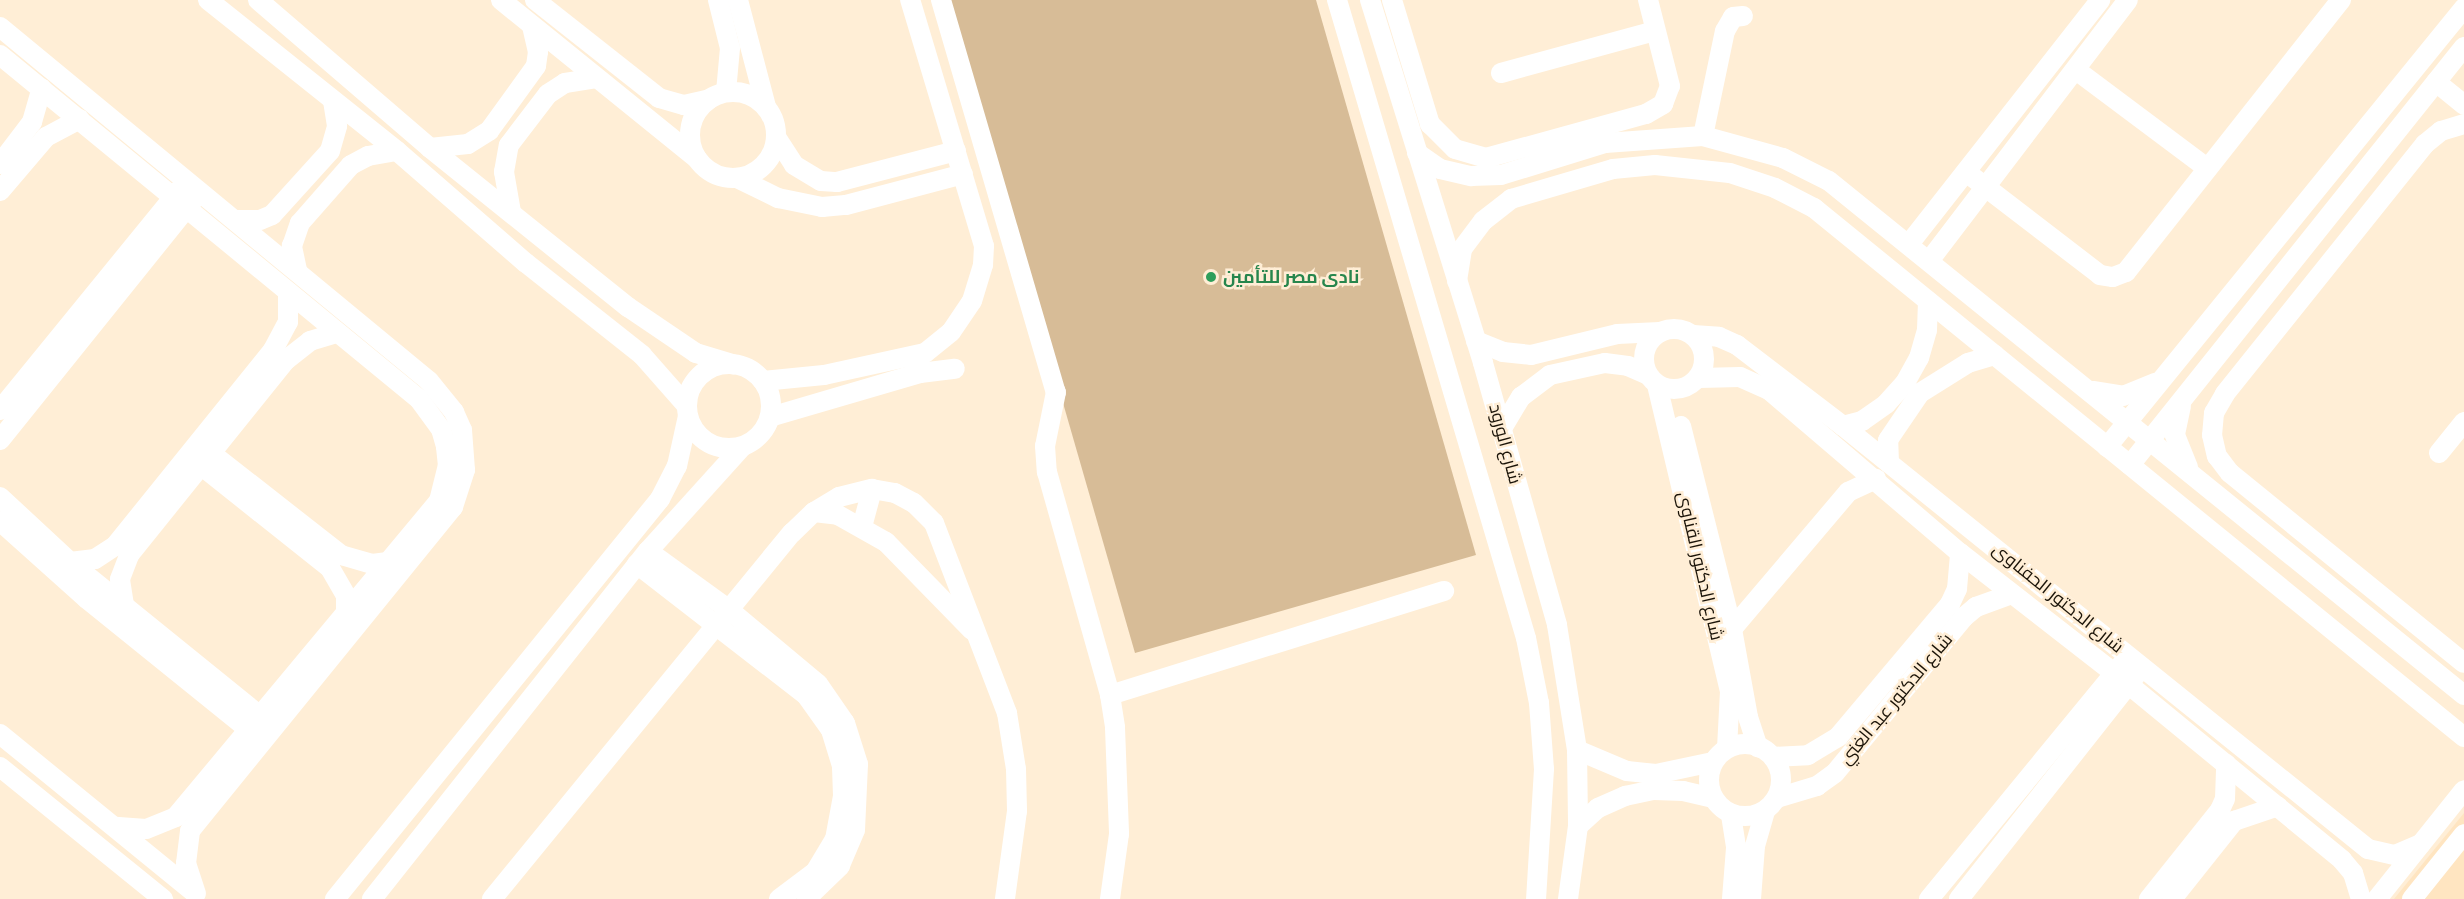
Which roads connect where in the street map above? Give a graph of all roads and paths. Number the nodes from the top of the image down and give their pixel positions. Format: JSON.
{"nodes":[{"id":1,"x":208,"y":0,"type":"edge"},
{"id":2,"x":258,"y":0,"type":"edge"},
{"id":3,"x":501,"y":0,"type":"edge"},
{"id":4,"x":718,"y":0,"type":"edge"},
{"id":5,"x":738,"y":0,"type":"edge"},
{"id":6,"x":910,"y":0,"type":"edge"},
{"id":7,"x":941,"y":0,"type":"edge"},
{"id":8,"x":1337,"y":0,"type":"edge"},
{"id":9,"x":1370,"y":0,"type":"edge"},
{"id":10,"x":1392,"y":0,"type":"edge"},
{"id":11,"x":1648,"y":0,"type":"edge"},
{"id":12,"x":2100,"y":0,"type":"edge"},
{"id":13,"x":2128,"y":0,"type":"edge"},
{"id":14,"x":2341,"y":0,"type":"edge"},
{"id":15,"x":544,"y":4,"type":"edge"},
{"id":16,"x":2464,"y":8,"type":"edge"},
{"id":17,"x":1743,"y":16,"type":"dead end"},
{"id":18,"x":532,"y":26,"type":"junction"},
{"id":19,"x":0,"y":27,"type":"edge"},
{"id":20,"x":1655,"y":31,"type":"junction"},
{"id":21,"x":2464,"y":47,"type":"edge"},
{"id":22,"x":0,"y":55,"type":"edge"},
{"id":23,"x":2076,"y":70,"type":"junction"},
{"id":24,"x":1501,"y":73,"type":"dead end"},
{"id":25,"x":596,"y":78,"type":"junction"},
{"id":26,"x":2436,"y":82,"type":"junction"},
{"id":27,"x":42,"y":88,"type":"junction"},
{"id":28,"x":2396,"y":95,"type":"junction"},
{"id":29,"x":717,"y":96,"type":"junction"},
{"id":30,"x":333,"y":100,"type":"junction"},
{"id":31,"x":2464,"y":105,"type":"edge"},
{"id":32,"x":766,"y":107,"type":"junction"},
{"id":33,"x":2015,"y":109,"type":"junction"},
{"id":34,"x":2414,"y":110,"type":"junction"},
{"id":35,"x":80,"y":120,"type":"junction"},
{"id":36,"x":2464,"y":124,"type":"edge"},
{"id":37,"x":2034,"y":125,"type":"junction"},
{"id":38,"x":1703,"y":136,"type":"junction"},
{"id":39,"x":776,"y":137,"type":"junction"},
{"id":40,"x":430,"y":148,"type":"junction"},
{"id":41,"x":398,"y":151,"type":"junction"},
{"id":42,"x":956,"y":151,"type":"junction"},
{"id":43,"x":1417,"y":153,"type":"junction"},
{"id":44,"x":697,"y":159,"type":"junction"},
{"id":45,"x":0,"y":164,"type":"edge"},
{"id":46,"x":2207,"y":168,"type":"junction"},
{"id":47,"x":1966,"y":172,"type":"junction"},
{"id":48,"x":963,"y":174,"type":"junction"},
{"id":49,"x":737,"y":178,"type":"junction"},
{"id":50,"x":194,"y":186,"type":"junction"},
{"id":51,"x":1986,"y":187,"type":"junction"},
{"id":52,"x":0,"y":191,"type":"edge"},
{"id":53,"x":180,"y":203,"type":"junction"},
{"id":54,"x":510,"y":212,"type":"junction"},
{"id":55,"x":236,"y":220,"type":"junction"},
{"id":56,"x":1909,"y":244,"type":"junction"},
{"id":57,"x":1929,"y":261,"type":"junction"},
{"id":58,"x":297,"y":270,"type":"junction"},
{"id":59,"x":1457,"y":280,"type":"junction"},
{"id":60,"x":288,"y":292,"type":"junction"},
{"id":61,"x":1928,"y":301,"type":"junction"},
{"id":62,"x":1660,"y":332,"type":"junction"},
{"id":63,"x":336,"y":333,"type":"junction"},
{"id":64,"x":1693,"y":335,"type":"junction"},
{"id":65,"x":1476,"y":341,"type":"junction"},
{"id":66,"x":1995,"y":355,"type":"junction"},
{"id":67,"x":734,"y":364,"type":"junction"},
{"id":68,"x":955,"y":369,"type":"dead end"},
{"id":69,"x":1699,"y":378,"type":"junction"},
{"id":70,"x":2163,"y":378,"type":"junction"},
{"id":71,"x":763,"y":381,"type":"junction"},
{"id":72,"x":1659,"y":383,"type":"junction"},
{"id":73,"x":2081,"y":385,"type":"junction"},
{"id":74,"x":2186,"y":396,"type":"junction"},
{"id":75,"x":0,"y":410,"type":"edge"},
{"id":76,"x":687,"y":411,"type":"junction"},
{"id":77,"x":770,"y":417,"type":"junction"},
{"id":78,"x":2127,"y":421,"type":"junction"},
{"id":79,"x":2464,"y":422,"type":"edge"},
{"id":80,"x":1842,"y":426,"type":"junction"},
{"id":81,"x":1501,"y":430,"type":"junction"},
{"id":82,"x":0,"y":440,"type":"edge"},
{"id":83,"x":2150,"y":440,"type":"junction"},
{"id":84,"x":742,"y":447,"type":"junction"},
{"id":85,"x":2107,"y":447,"type":"junction"},
{"id":86,"x":2439,"y":453,"type":"dead end"},
{"id":87,"x":200,"y":454,"type":"junction"},
{"id":88,"x":1888,"y":463,"type":"junction"},
{"id":89,"x":2130,"y":465,"type":"junction"},
{"id":90,"x":2191,"y":473,"type":"junction"},
{"id":91,"x":1876,"y":479,"type":"junction"},
{"id":92,"x":872,"y":489,"type":"junction"},
{"id":93,"x":0,"y":497,"type":"edge"},
{"id":94,"x":814,"y":512,"type":"junction"},
{"id":95,"x":0,"y":521,"type":"edge"},
{"id":96,"x":862,"y":527,"type":"junction"},
{"id":97,"x":1991,"y":544,"type":"junction"},
{"id":98,"x":642,"y":558,"type":"junction"},
{"id":99,"x":1968,"y":559,"type":"junction"},
{"id":100,"x":70,"y":562,"type":"junction"},
{"id":101,"x":388,"y":562,"type":"junction"},
{"id":102,"x":1538,"y":567,"type":"junction"},
{"id":103,"x":953,"y":568,"type":"junction"},
{"id":104,"x":1506,"y":575,"type":"junction"},
{"id":105,"x":928,"y":581,"type":"junction"},
{"id":106,"x":1444,"y":591,"type":"dead end"},
{"id":107,"x":2011,"y":594,"type":"junction"},
{"id":108,"x":124,"y":606,"type":"junction"},
{"id":109,"x":346,"y":612,"type":"junction"},
{"id":110,"x":722,"y":617,"type":"junction"},
{"id":111,"x":1732,"y":629,"type":"junction"},
{"id":112,"x":975,"y":634,"type":"junction"},
{"id":113,"x":2135,"y":661,"type":"junction"},
{"id":114,"x":2464,"y":663,"type":"edge"},
{"id":115,"x":2121,"y":679,"type":"junction"},
{"id":116,"x":1110,"y":695,"type":"junction"},
{"id":117,"x":2464,"y":695,"type":"edge"},
{"id":118,"x":262,"y":729,"type":"junction"},
{"id":119,"x":0,"y":734,"type":"edge"},
{"id":120,"x":2464,"y":737,"type":"edge"},
{"id":121,"x":1577,"y":750,"type":"junction"},
{"id":122,"x":1765,"y":752,"type":"junction"},
{"id":123,"x":1720,"y":755,"type":"junction"},
{"id":124,"x":2226,"y":764,"type":"junction"},
{"id":125,"x":0,"y":767,"type":"edge"},
{"id":126,"x":2464,"y":790,"type":"edge"},
{"id":127,"x":1713,"y":798,"type":"junction"},
{"id":128,"x":1771,"y":805,"type":"junction"},
{"id":129,"x":2278,"y":806,"type":"junction"},
{"id":130,"x":1731,"y":815,"type":"junction"},
{"id":131,"x":1578,"y":826,"type":"junction"},
{"id":132,"x":114,"y":827,"type":"junction"},
{"id":133,"x":2464,"y":834,"type":"edge"},
{"id":134,"x":2357,"y":840,"type":"junction"},
{"id":135,"x":2421,"y":844,"type":"junction"},
{"id":136,"x":2342,"y":860,"type":"junction"},
{"id":137,"x":199,"y":896,"type":"edge"},
{"id":138,"x":163,"y":899,"type":"edge"},
{"id":139,"x":335,"y":899,"type":"edge"},
{"id":140,"x":372,"y":899,"type":"edge"},
{"id":141,"x":492,"y":899,"type":"edge"},
{"id":142,"x":779,"y":899,"type":"edge"},
{"id":143,"x":806,"y":899,"type":"edge"},
{"id":144,"x":1005,"y":899,"type":"edge"},
{"id":145,"x":1110,"y":899,"type":"edge"},
{"id":146,"x":1536,"y":899,"type":"edge"},
{"id":147,"x":1568,"y":899,"type":"edge"},
{"id":148,"x":1732,"y":899,"type":"edge"},
{"id":149,"x":1750,"y":899,"type":"edge"},
{"id":150,"x":1929,"y":899,"type":"edge"},
{"id":151,"x":1959,"y":899,"type":"edge"},
{"id":152,"x":2149,"y":899,"type":"edge"},
{"id":153,"x":2172,"y":899,"type":"edge"},
{"id":154,"x":2361,"y":899,"type":"edge"},
{"id":155,"x":2377,"y":899,"type":"edge"},
{"id":156,"x":2412,"y":899,"type":"edge"}],
"edges":[{"from":1,"to":30,"type":"street"},
{"from":2,"to":40,"type":"street"},
{"from":3,"to":18,"type":"street"},
{"from":4,"to":29,"type":"street"},
{"from":5,"to":32,"type":"street"},
{"from":6,"to":42,"type":"street"},
{"from":7,"to":116,"type":"street"},
{"from":8,"to":104,"type":"street","name":"شارع الورود"},
{"from":9,"to":43,"type":"street","name":"شارع الورود"},
{"from":10,"to":20,"type":"street"},
{"from":11,"to":20,"type":"street"},
{"from":12,"to":33,"type":"street"},
{"from":13,"to":23,"type":"street"},
{"from":14,"to":46,"type":"street"},
{"from":15,"to":29,"type":"street"},
{"from":16,"to":28,"type":"street"},
{"from":17,"to":38,"type":"street"},
{"from":18,"to":25,"type":"street"},
{"from":18,"to":40,"type":"street"},
{"from":19,"to":50,"type":"street"},
{"from":20,"to":24,"type":"street"},
{"from":21,"to":26,"type":"street"},
{"from":22,"to":27,"type":"street"},
{"from":23,"to":37,"type":"street"},
{"from":23,"to":46,"type":"street"},
{"from":25,"to":44,"type":"street"},
{"from":25,"to":54,"type":"street"},
{"from":26,"to":31,"type":"street"},
{"from":26,"to":34,"type":"street"},
{"from":27,"to":35,"type":"street"},
{"from":27,"to":45,"type":"street"},
{"from":28,"to":34,"type":"street"},
{"from":28,"to":70,"type":"street"},
{"from":29,"to":32,"type":"street"},
{"from":29,"to":44,"type":"street"},
{"from":30,"to":41,"type":"street"},
{"from":30,"to":55,"type":"street"},
{"from":32,"to":39,"type":"street"},
{"from":33,"to":37,"type":"street"},
{"from":33,"to":47,"type":"street"},
{"from":34,"to":74,"type":"street"},
{"from":35,"to":52,"type":"street"},
{"from":35,"to":53,"type":"street"},
{"from":36,"to":114,"type":"street"},
{"from":37,"to":51,"type":"street"},
{"from":38,"to":43,"type":"street"},
{"from":38,"to":56,"type":"street"},
{"from":39,"to":42,"type":"street"},
{"from":39,"to":49,"type":"street"},
{"from":40,"to":54,"type":"street"},
{"from":41,"to":58,"type":"street"},
{"from":41,"to":76,"type":"street"},
{"from":42,"to":48,"type":"street"},
{"from":43,"to":59,"type":"street","name":"شارع الورود"},
{"from":44,"to":49,"type":"street"},
{"from":46,"to":51,"type":"street"},
{"from":47,"to":51,"type":"street"},
{"from":47,"to":56,"type":"street"},
{"from":48,"to":49,"type":"street"},
{"from":48,"to":71,"type":"street"},
{"from":50,"to":53,"type":"street"},
{"from":50,"to":55,"type":"street"},
{"from":51,"to":57,"type":"street"},
{"from":53,"to":60,"type":"street"},
{"from":53,"to":75,"type":"street"},
{"from":53,"to":82,"type":"street"},
{"from":54,"to":67,"type":"street"},
{"from":55,"to":58,"type":"street"},
{"from":56,"to":57,"type":"street"},
{"from":57,"to":73,"type":"street"},
{"from":58,"to":118,"type":"street"},
{"from":59,"to":61,"type":"street"},
{"from":59,"to":65,"type":"street","name":"شارع الورود"},
{"from":60,"to":63,"type":"street"},
{"from":60,"to":87,"type":"street"},
{"from":61,"to":66,"type":"street"},
{"from":61,"to":80,"type":"street"},
{"from":62,"to":64,"type":"street"},
{"from":62,"to":65,"type":"street"},
{"from":62,"to":72,"type":"street"},
{"from":63,"to":87,"type":"street"},
{"from":63,"to":101,"type":"street"},
{"from":64,"to":69,"type":"street"},
{"from":64,"to":80,"type":"street","name":"شارع الدكتور الحفناوى"},
{"from":65,"to":81,"type":"street","name":"شارع الورود"},
{"from":66,"to":85,"type":"street"},
{"from":66,"to":88,"type":"street"},
{"from":67,"to":71,"type":"street"},
{"from":67,"to":76,"type":"street"},
{"from":68,"to":77,"type":"street"},
{"from":69,"to":72,"type":"street"},
{"from":69,"to":91,"type":"street","name":"شارع الدكتور الحفناوى"},
{"from":70,"to":73,"type":"street"},
{"from":70,"to":78,"type":"street"},
{"from":71,"to":77,"type":"street"},
{"from":72,"to":81,"type":"street"},
{"from":72,"to":111,"type":"street","name":"شارع الدكتور القناوى"},
{"from":72,"to":123,"type":"street","name":"شارع الدكتور القناوى"},
{"from":73,"to":78,"type":"street"},
{"from":74,"to":83,"type":"street"},
{"from":74,"to":90,"type":"street"},
{"from":76,"to":84,"type":"street"},
{"from":76,"to":139,"type":"street"},
{"from":77,"to":84,"type":"street"},
{"from":78,"to":83,"type":"street"},
{"from":78,"to":85,"type":"street"},
{"from":79,"to":86,"type":"street"},
{"from":80,"to":88,"type":"street","name":"شارع الدكتور الحفناوى"},
{"from":81,"to":102,"type":"street","name":"شارع الورود"},
{"from":83,"to":89,"type":"street"},
{"from":83,"to":90,"type":"street"},
{"from":84,"to":98,"type":"street"},
{"from":85,"to":89,"type":"street"},
{"from":87,"to":100,"type":"street"},
{"from":87,"to":101,"type":"street"},
{"from":87,"to":108,"type":"street"},
{"from":87,"to":109,"type":"street"},
{"from":88,"to":97,"type":"street","name":"شارع الدكتور الحفناوى"},
{"from":89,"to":120,"type":"street"},
{"from":90,"to":117,"type":"street"},
{"from":91,"to":99,"type":"street","name":"شارع الدكتور الحفناوى"},
{"from":91,"to":111,"type":"street"},
{"from":92,"to":94,"type":"street"},
{"from":92,"to":96,"type":"street"},
{"from":92,"to":103,"type":"street"},
{"from":93,"to":100,"type":"street"},
{"from":94,"to":96,"type":"street"},
{"from":94,"to":110,"type":"street"},
{"from":95,"to":118,"type":"street"},
{"from":96,"to":105,"type":"street"},
{"from":97,"to":99,"type":"street"},
{"from":97,"to":113,"type":"street","name":"شارع الدكتور الحفناوى"},
{"from":98,"to":110,"type":"street"},
{"from":98,"to":140,"type":"street"},
{"from":99,"to":107,"type":"street","name":"شارع الدكتور الحفناوى"},
{"from":99,"to":122,"type":"street","name":"شارع الدكتور عبد الغني"},
{"from":100,"to":108,"type":"street"},
{"from":101,"to":109,"type":"street"},
{"from":102,"to":104,"type":"street"},
{"from":102,"to":121,"type":"street","name":"شارع الورود"},
{"from":103,"to":105,"type":"street"},
{"from":103,"to":112,"type":"street"},
{"from":104,"to":146,"type":"street","name":"شارع الورود"},
{"from":105,"to":112,"type":"street"},
{"from":106,"to":116,"type":"street"},
{"from":107,"to":115,"type":"street","name":"شارع الدكتور الحفناوى"},
{"from":107,"to":128,"type":"street","name":"شارع الدكتور عبد الغني"},
{"from":108,"to":118,"type":"street"},
{"from":109,"to":118,"type":"street"},
{"from":110,"to":141,"type":"street"},
{"from":110,"to":142,"type":"street"},
{"from":110,"to":143,"type":"street"},
{"from":111,"to":122,"type":"street","name":"شارع الدكتور القناوى"},
{"from":112,"to":144,"type":"street"},
{"from":113,"to":115,"type":"street"},
{"from":113,"to":134,"type":"street","name":"شارع الدكتور الحفناوى"},
{"from":115,"to":124,"type":"street","name":"شارع الدكتور الحفناوى"},
{"from":115,"to":150,"type":"street"},
{"from":115,"to":151,"type":"street"},
{"from":116,"to":145,"type":"street"},
{"from":118,"to":132,"type":"street"},
{"from":118,"to":137,"type":"street"},
{"from":119,"to":132,"type":"street"},
{"from":121,"to":123,"type":"street"},
{"from":121,"to":131,"type":"street","name":"شارع الورود"},
{"from":122,"to":123,"type":"street"},
{"from":122,"to":128,"type":"street"},
{"from":123,"to":127,"type":"street"},
{"from":124,"to":129,"type":"street","name":"شارع الدكتور الحفناوى"},
{"from":124,"to":152,"type":"street"},
{"from":125,"to":138,"type":"street"},
{"from":126,"to":135,"type":"street"},
{"from":127,"to":130,"type":"street"},
{"from":127,"to":131,"type":"street"},
{"from":128,"to":130,"type":"street"},
{"from":128,"to":149,"type":"street"},
{"from":129,"to":136,"type":"street","name":"شارع الدكتور الحفناوى"},
{"from":129,"to":153,"type":"street"},
{"from":130,"to":148,"type":"street"},
{"from":131,"to":147,"type":"street","name":"شارع الورود"},
{"from":132,"to":137,"type":"street"},
{"from":133,"to":156,"type":"street"},
{"from":134,"to":135,"type":"street","name":"شارع الدكتور الحفناوى"},
{"from":134,"to":136,"type":"street"},
{"from":135,"to":155,"type":"street"},
{"from":136,"to":154,"type":"street","name":"شارع الدكتور الحفناوى"}]}
